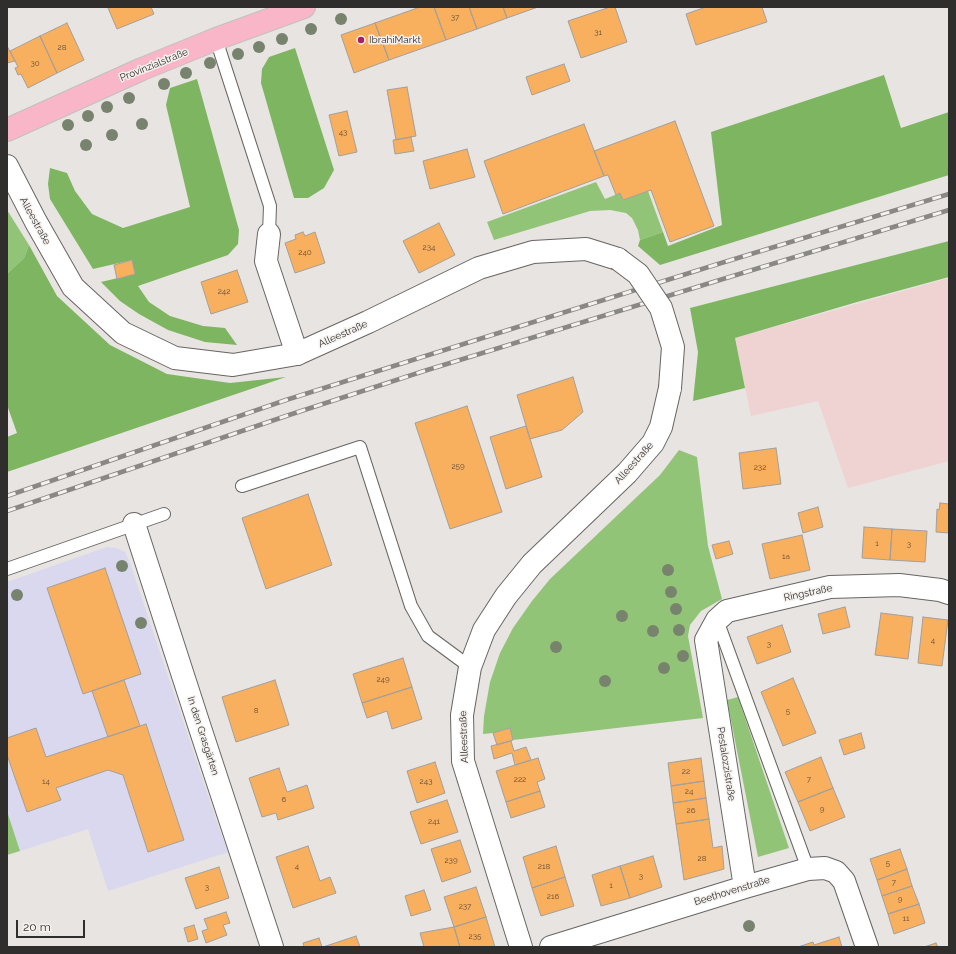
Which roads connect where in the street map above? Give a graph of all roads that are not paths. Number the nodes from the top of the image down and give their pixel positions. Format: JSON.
{"nodes":[{"id":1,"x":304,"y":7,"type":"edge"},
{"id":2,"x":216,"y":39,"type":"junction"},
{"id":3,"x":7,"y":130,"type":"edge"},
{"id":4,"x":7,"y":166,"type":"edge"},
{"id":5,"x":269,"y":234,"type":"joint"},
{"id":6,"x":297,"y":354,"type":"junction"},
{"id":7,"x":242,"y":486,"type":"dead end"},
{"id":8,"x":164,"y":514,"type":"dead end"},
{"id":9,"x":134,"y":524,"type":"junction"},
{"id":10,"x":7,"y":569,"type":"edge"},
{"id":11,"x":949,"y":593,"type":"edge"},
{"id":12,"x":717,"y":620,"type":"junction"},
{"id":13,"x":706,"y":640,"type":"joint"},
{"id":14,"x":470,"y":668,"type":"junction"},
{"id":15,"x":808,"y":869,"type":"junction"},
{"id":16,"x":745,"y":887,"type":"junction"},
{"id":17,"x":272,"y":947,"type":"edge"},
{"id":18,"x":521,"y":947,"type":"edge"},
{"id":19,"x":551,"y":947,"type":"edge"},
{"id":20,"x":867,"y":947,"type":"edge"}],
"edges":[{"from":1,"to":2,"type":"main road","name":"Provinzialstraße"},
{"from":2,"to":3,"type":"main road","name":"Provinzialstraße"},
{"from":2,"to":5,"type":"lane"},
{"from":4,"to":6,"type":"street","name":"Alleestraße"},
{"from":5,"to":6,"type":"street"},
{"from":6,"to":14,"type":"street","name":"Alleestraße","bridge":true},
{"from":7,"to":14,"type":"lane"},
{"from":8,"to":9,"type":"lane"},
{"from":9,"to":10,"type":"lane"},
{"from":9,"to":17,"type":"street","name":"In den Grasgärten"},
{"from":11,"to":12,"type":"street","name":"Ringstraße"},
{"from":12,"to":13,"type":"street","name":"Ringstraße"},
{"from":12,"to":15,"type":"lane"},
{"from":13,"to":16,"type":"street","name":"Pestalozzistraße"},
{"from":14,"to":18,"type":"street","name":"Alleestraße"},
{"from":15,"to":16,"type":"street","name":"Beethovenstraße"},
{"from":15,"to":20,"type":"street","name":"Beethovenstraße"},
{"from":16,"to":19,"type":"street","name":"Beethovenstraße"}]}
